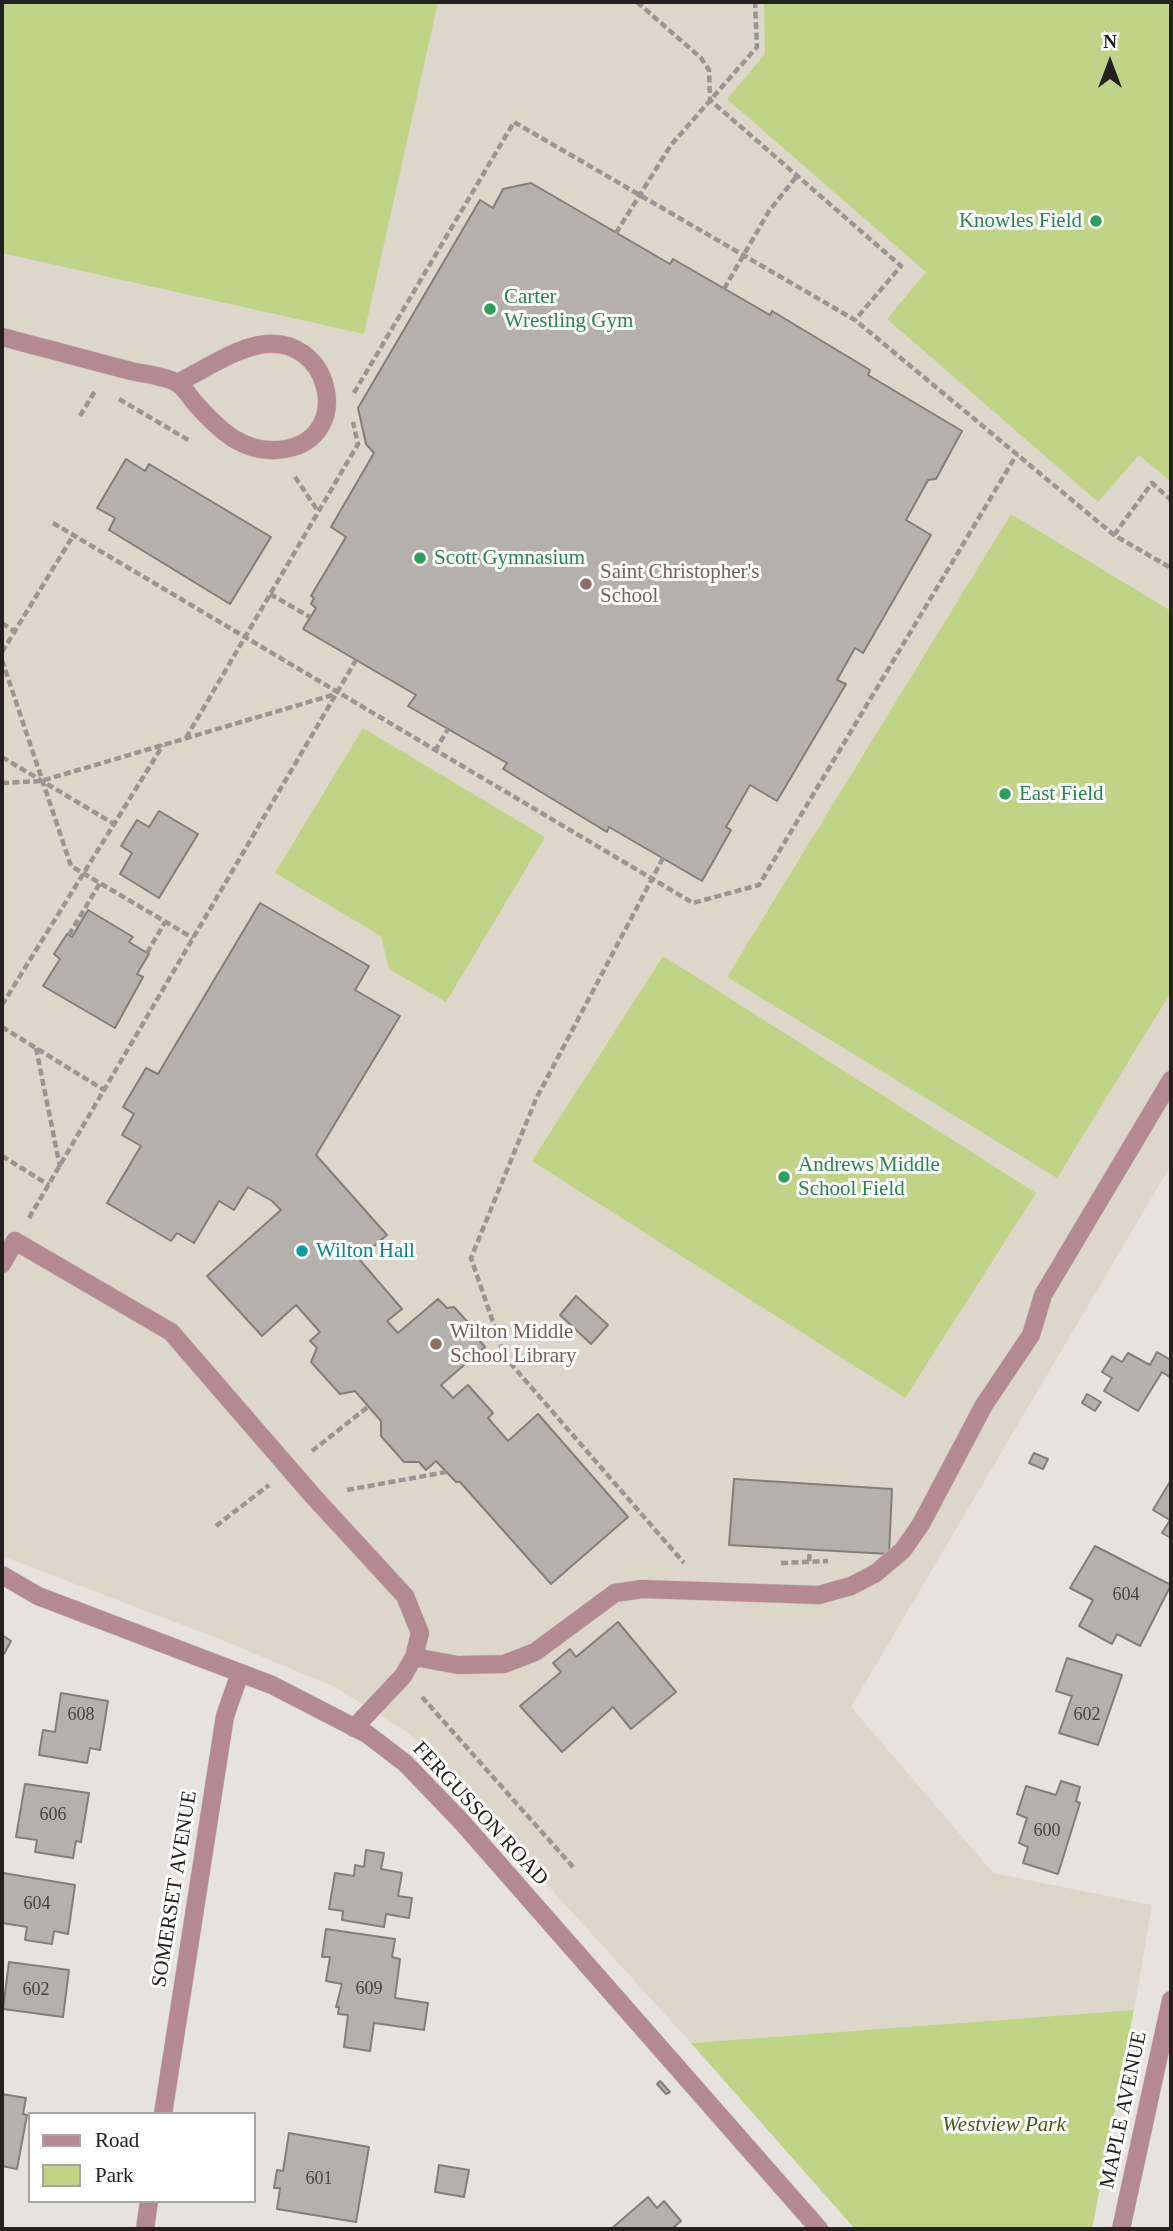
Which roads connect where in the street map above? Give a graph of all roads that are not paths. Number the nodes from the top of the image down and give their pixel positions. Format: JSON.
{"nodes":[{"id":1,"x":2,"y":337,"type":"edge"},
{"id":2,"x":177,"y":383,"type":"junction"},
{"id":3,"x":1171,"y":1080,"type":"edge"},
{"id":4,"x":2,"y":1264,"type":"edge"},
{"id":5,"x":2,"y":1575,"type":"edge"},
{"id":6,"x":414,"y":1657,"type":"junction"},
{"id":7,"x":240,"y":1673,"type":"junction"},
{"id":8,"x":354,"y":1728,"type":"junction"},
{"id":9,"x":1171,"y":2000,"type":"edge"},
{"id":10,"x":1163,"y":2077,"type":"edge"},
{"id":11,"x":163,"y":2112,"type":"edge"},
{"id":12,"x":149,"y":2203,"type":"edge"},
{"id":13,"x":145,"y":2229,"type":"edge"},
{"id":14,"x":819,"y":2229,"type":"edge"},
{"id":15,"x":1121,"y":2229,"type":"edge"}],
"edges":[{"from":1,"to":2,"type":"street"},
{"from":2,"to":2,"type":"street"},
{"from":3,"to":6,"type":"street"},
{"from":4,"to":6,"type":"street"},
{"from":5,"to":7,"type":"street","name":"FERGUSSON ROAD"},
{"from":6,"to":8,"type":"street"},
{"from":7,"to":8,"type":"street","name":"FERGUSSON ROAD"},
{"from":7,"to":11,"type":"street","name":"SOMERSET AVENUE"},
{"from":8,"to":14,"type":"street","name":"FERGUSSON ROAD"},
{"from":9,"to":10,"type":"street","name":"MAPLE AVENUE"},
{"from":10,"to":15,"type":"street","name":"MAPLE AVENUE"},
{"from":12,"to":13,"type":"street"}]}
